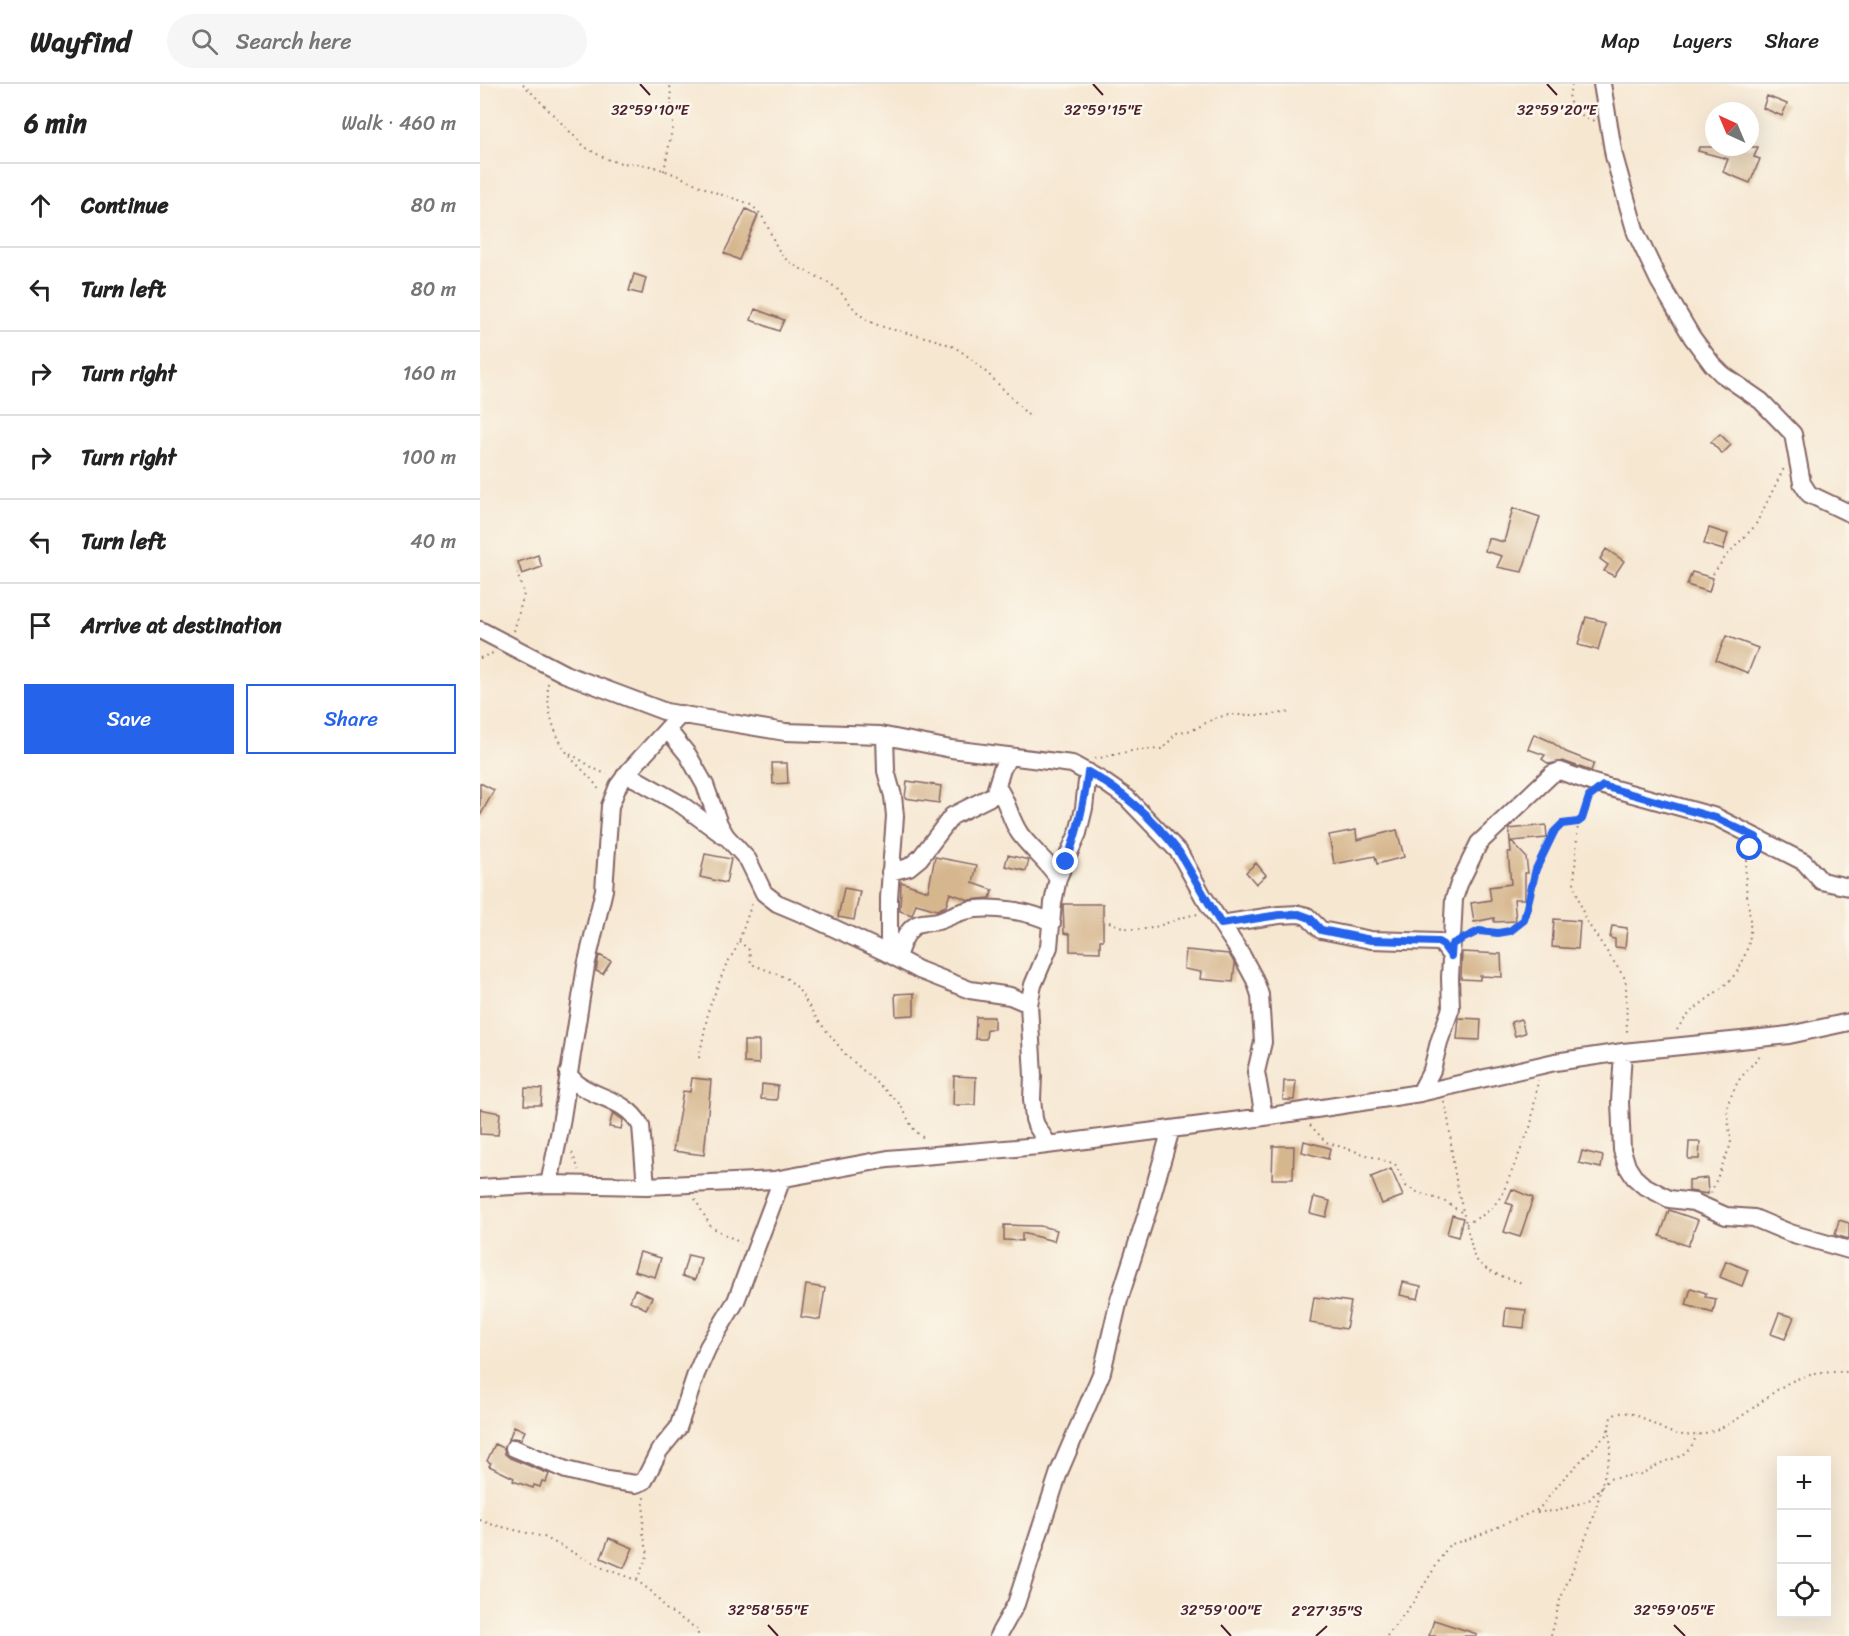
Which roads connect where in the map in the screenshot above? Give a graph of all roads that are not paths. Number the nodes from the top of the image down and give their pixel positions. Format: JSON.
{"nodes":[{"id":1,"x":1602,"y":84,"type":"edge"},
{"id":2,"x":1849,"y":513,"type":"edge"},
{"id":3,"x":480,"y":630,"type":"edge"},
{"id":4,"x":681,"y":714,"type":"junction"},
{"id":5,"x":667,"y":729,"type":"junction"},
{"id":6,"x":885,"y":736,"type":"junction"},
{"id":7,"x":1009,"y":756,"type":"junction"},
{"id":8,"x":1088,"y":772,"type":"junction"},
{"id":9,"x":625,"y":775,"type":"junction"},
{"id":10,"x":998,"y":787,"type":"junction"},
{"id":11,"x":730,"y":839,"type":"junction"},
{"id":12,"x":890,"y":872,"type":"junction"},
{"id":13,"x":1058,"y":878,"type":"junction"},
{"id":14,"x":1849,"y":887,"type":"edge"},
{"id":15,"x":1218,"y":920,"type":"junction"},
{"id":16,"x":1052,"y":923,"type":"junction"},
{"id":17,"x":1452,"y":950,"type":"junction"},
{"id":18,"x":893,"y":955,"type":"junction"},
{"id":19,"x":1029,"y":1004,"type":"junction"},
{"id":20,"x":1849,"y":1022,"type":"edge"},
{"id":21,"x":1625,"y":1052,"type":"junction"},
{"id":22,"x":568,"y":1074,"type":"junction"},
{"id":23,"x":1420,"y":1093,"type":"junction"},
{"id":24,"x":1264,"y":1117,"type":"junction"},
{"id":25,"x":1171,"y":1129,"type":"junction"},
{"id":26,"x":1048,"y":1144,"type":"junction"},
{"id":27,"x":782,"y":1179,"type":"junction"},
{"id":28,"x":549,"y":1184,"type":"junction"},
{"id":29,"x":646,"y":1186,"type":"junction"},
{"id":30,"x":480,"y":1188,"type":"edge"},
{"id":31,"x":1849,"y":1250,"type":"edge"},
{"id":32,"x":514,"y":1448,"type":"dead end"},
{"id":33,"x":998,"y":1636,"type":"edge"}],
"edges":[{"from":1,"to":2,"type":"street"},
{"from":3,"to":4,"type":"street"},
{"from":4,"to":5,"type":"street"},
{"from":4,"to":6,"type":"street"},
{"from":5,"to":9,"type":"street"},
{"from":5,"to":11,"type":"street"},
{"from":6,"to":7,"type":"street"},
{"from":6,"to":12,"type":"street"},
{"from":7,"to":8,"type":"street"},
{"from":7,"to":10,"type":"street"},
{"from":8,"to":13,"type":"street"},
{"from":8,"to":15,"type":"street"},
{"from":9,"to":11,"type":"street"},
{"from":9,"to":22,"type":"street"},
{"from":10,"to":12,"type":"street"},
{"from":10,"to":13,"type":"street"},
{"from":11,"to":18,"type":"street"},
{"from":12,"to":18,"type":"street"},
{"from":13,"to":16,"type":"street"},
{"from":14,"to":17,"type":"street"},
{"from":15,"to":17,"type":"street"},
{"from":15,"to":24,"type":"street"},
{"from":16,"to":18,"type":"street"},
{"from":16,"to":19,"type":"street"},
{"from":17,"to":23,"type":"street"},
{"from":18,"to":19,"type":"street"},
{"from":19,"to":26,"type":"street"},
{"from":20,"to":21,"type":"street"},
{"from":21,"to":23,"type":"street"},
{"from":21,"to":31,"type":"street"},
{"from":22,"to":28,"type":"street"},
{"from":22,"to":29,"type":"street"},
{"from":23,"to":24,"type":"street"},
{"from":24,"to":25,"type":"street"},
{"from":25,"to":26,"type":"street"},
{"from":25,"to":33,"type":"street"},
{"from":26,"to":27,"type":"street"},
{"from":27,"to":29,"type":"street"},
{"from":27,"to":32,"type":"street"},
{"from":28,"to":29,"type":"street"},
{"from":28,"to":30,"type":"street"}]}
